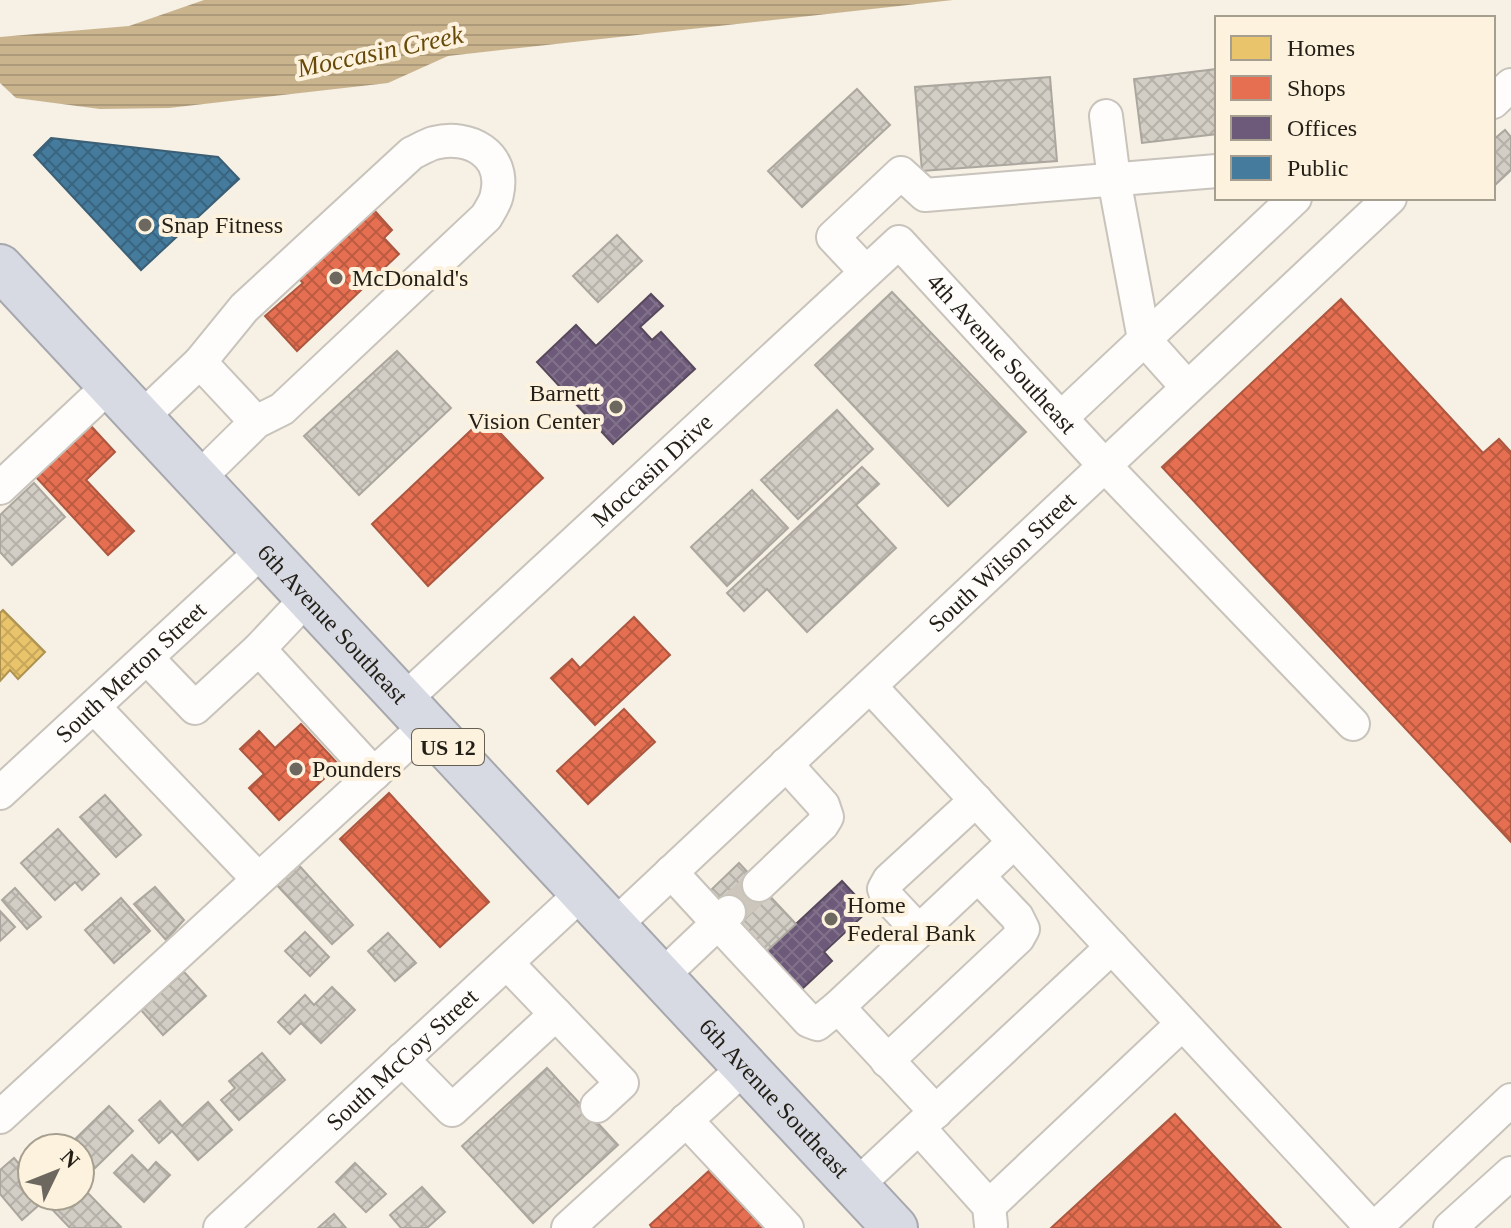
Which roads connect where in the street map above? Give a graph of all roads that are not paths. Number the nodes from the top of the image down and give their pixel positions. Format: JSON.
{"nodes":[{"id":1,"x":1511,"y":85,"type":"edge"},
{"id":2,"x":1495,"y":100,"type":"edge"},
{"id":3,"x":1106,"y":116,"type":"dead end"},
{"id":4,"x":1215,"y":171,"type":"edge"},
{"id":5,"x":1114,"y":179,"type":"junction"},
{"id":6,"x":1293,"y":200,"type":"edge"},
{"id":7,"x":1388,"y":200,"type":"edge"},
{"id":8,"x":899,"y":242,"type":"joint"},
{"id":9,"x":0,"y":267,"type":"edge"},
{"id":10,"x":866,"y":272,"type":"junction"},
{"id":11,"x":1144,"y":339,"type":"junction"},
{"id":12,"x":200,"y":362,"type":"junction"},
{"id":13,"x":110,"y":385,"type":"junction"},
{"id":14,"x":1187,"y":387,"type":"junction"},
{"id":15,"x":141,"y":418,"type":"junction"},
{"id":16,"x":1061,"y":418,"type":"junction"},
{"id":17,"x":256,"y":422,"type":"junction"},
{"id":18,"x":1104,"y":465,"type":"junction"},
{"id":19,"x":198,"y":479,"type":"junction"},
{"id":20,"x":0,"y":488,"type":"edge"},
{"id":21,"x":263,"y":550,"type":"junction"},
{"id":22,"x":308,"y":597,"type":"junction"},
{"id":23,"x":259,"y":649,"type":"junction"},
{"id":24,"x":147,"y":658,"type":"junction"},
{"id":25,"x":870,"y":686,"type":"junction"},
{"id":26,"x":94,"y":707,"type":"junction"},
{"id":27,"x":416,"y":712,"type":"junction"},
{"id":28,"x":1353,"y":724,"type":"dead end"},
{"id":29,"x":786,"y":764,"type":"junction"},
{"id":30,"x":374,"y":774,"type":"junction"},
{"id":31,"x":0,"y":793,"type":"edge"},
{"id":32,"x":976,"y":800,"type":"junction"},
{"id":33,"x":1014,"y":842,"type":"junction"},
{"id":34,"x":671,"y":872,"type":"junction"},
{"id":35,"x":978,"y":876,"type":"junction"},
{"id":36,"x":258,"y":879,"type":"junction"},
{"id":37,"x":759,"y":885,"type":"tunnel mouth"},
{"id":38,"x":583,"y":892,"type":"junction"},
{"id":39,"x":724,"y":917,"type":"junction"},
{"id":40,"x":614,"y":926,"type":"junction"},
{"id":41,"x":919,"y":931,"type":"junction"},
{"id":42,"x":1112,"y":947,"type":"junction"},
{"id":43,"x":507,"y":963,"type":"junction"},
{"id":44,"x":661,"y":977,"type":"junction"},
{"id":45,"x":838,"y":1007,"type":"junction"},
{"id":46,"x":556,"y":1014,"type":"junction"},
{"id":47,"x":1182,"y":1024,"type":"junction"},
{"id":48,"x":402,"y":1059,"type":"junction"},
{"id":49,"x":887,"y":1061,"type":"junction"},
{"id":50,"x":746,"y":1066,"type":"junction"},
{"id":51,"x":1511,"y":1100,"type":"edge"},
{"id":52,"x":597,"y":1106,"type":"dead end"},
{"id":53,"x":0,"y":1117,"type":"edge"},
{"id":54,"x":686,"y":1120,"type":"junction"},
{"id":55,"x":927,"y":1120,"type":"junction"},
{"id":56,"x":1511,"y":1173,"type":"edge"},
{"id":57,"x":856,"y":1186,"type":"junction"},
{"id":58,"x":990,"y":1217,"type":"edge"},
{"id":59,"x":580,"y":1224,"type":"edge"},
{"id":60,"x":220,"y":1228,"type":"edge"},
{"id":61,"x":787,"y":1228,"type":"edge"},
{"id":62,"x":895,"y":1228,"type":"edge"},
{"id":63,"x":1373,"y":1228,"type":"edge"},
{"id":64,"x":1450,"y":1228,"type":"edge"}],
"edges":[{"from":1,"to":2,"type":"street"},
{"from":3,"to":5,"type":"street"},
{"from":4,"to":5,"type":"street"},
{"from":5,"to":10,"type":"street"},
{"from":5,"to":11,"type":"street"},
{"from":6,"to":11,"type":"street"},
{"from":7,"to":14,"type":"street","name":"South Wilson Street"},
{"from":8,"to":10,"type":"street","name":"Moccasin Drive"},
{"from":8,"to":16,"type":"street","name":"4th Avenue Southeast"},
{"from":9,"to":13,"type":"highway","name":"6th Avenue Southeast","number":"US 12"},
{"from":10,"to":27,"type":"street","name":"Moccasin Drive"},
{"from":11,"to":14,"type":"street"},
{"from":11,"to":16,"type":"street"},
{"from":12,"to":15,"type":"street"},
{"from":12,"to":17,"type":"street"},
{"from":12,"to":17,"type":"street"},
{"from":13,"to":15,"type":"highway","name":"6th Avenue Southeast","number":"US 12"},
{"from":13,"to":20,"type":"street"},
{"from":14,"to":18,"type":"street","name":"South Wilson Street"},
{"from":15,"to":19,"type":"highway","name":"6th Avenue Southeast","number":"US 12"},
{"from":16,"to":18,"type":"street","name":"4th Avenue Southeast"},
{"from":17,"to":19,"type":"street"},
{"from":18,"to":25,"type":"street","name":"South Wilson Street"},
{"from":18,"to":28,"type":"street","name":"4th Avenue Southeast"},
{"from":19,"to":21,"type":"highway","name":"6th Avenue Southeast","number":"US 12"},
{"from":21,"to":22,"type":"highway","name":"6th Avenue Southeast","number":"US 12"},
{"from":21,"to":24,"type":"street","name":"South Merton Street"},
{"from":22,"to":23,"type":"street"},
{"from":22,"to":27,"type":"highway","name":"6th Avenue Southeast","number":"US 12"},
{"from":23,"to":24,"type":"street"},
{"from":23,"to":30,"type":"street"},
{"from":24,"to":26,"type":"street","name":"South Merton Street"},
{"from":25,"to":29,"type":"street","name":"South Wilson Street"},
{"from":25,"to":32,"type":"street"},
{"from":26,"to":31,"type":"street","name":"South Merton Street"},
{"from":26,"to":36,"type":"street"},
{"from":27,"to":30,"type":"street","name":"Moccasin Drive"},
{"from":27,"to":38,"type":"highway","name":"6th Avenue Southeast","number":"US 12"},
{"from":29,"to":34,"type":"street","name":"South Wilson Street"},
{"from":29,"to":37,"type":"street"},
{"from":30,"to":36,"type":"street","name":"Moccasin Drive"},
{"from":32,"to":33,"type":"street"},
{"from":32,"to":41,"type":"street"},
{"from":33,"to":35,"type":"street"},
{"from":33,"to":42,"type":"street"},
{"from":34,"to":39,"type":"street"},
{"from":34,"to":40,"type":"street","name":"South Wilson Street"},
{"from":35,"to":41,"type":"street"},
{"from":35,"to":49,"type":"street"},
{"from":36,"to":53,"type":"street","name":"Moccasin Drive"},
{"from":38,"to":40,"type":"highway","name":"6th Avenue Southeast","number":"US 12"},
{"from":38,"to":43,"type":"street","name":"South McCoy Street"},
{"from":39,"to":44,"type":"street"},
{"from":39,"to":45,"type":"street"},
{"from":40,"to":44,"type":"highway","name":"6th Avenue Southeast","number":"US 12"},
{"from":41,"to":45,"type":"street"},
{"from":42,"to":47,"type":"street"},
{"from":42,"to":55,"type":"street"},
{"from":43,"to":46,"type":"street"},
{"from":43,"to":48,"type":"street","name":"South McCoy Street"},
{"from":44,"to":50,"type":"highway","name":"6th Avenue Southeast","number":"US 12"},
{"from":45,"to":49,"type":"street"},
{"from":46,"to":48,"type":"street"},
{"from":46,"to":52,"type":"street"},
{"from":47,"to":58,"type":"street"},
{"from":47,"to":63,"type":"street"},
{"from":48,"to":60,"type":"street","name":"South McCoy Street"},
{"from":49,"to":55,"type":"street"},
{"from":50,"to":54,"type":"street"},
{"from":50,"to":57,"type":"highway","name":"6th Avenue Southeast","number":"US 12"},
{"from":51,"to":63,"type":"street"},
{"from":54,"to":59,"type":"street"},
{"from":54,"to":61,"type":"street"},
{"from":55,"to":57,"type":"street"},
{"from":55,"to":58,"type":"street"},
{"from":56,"to":64,"type":"street"},
{"from":57,"to":62,"type":"highway","name":"6th Avenue Southeast","number":"US 12"}]}
